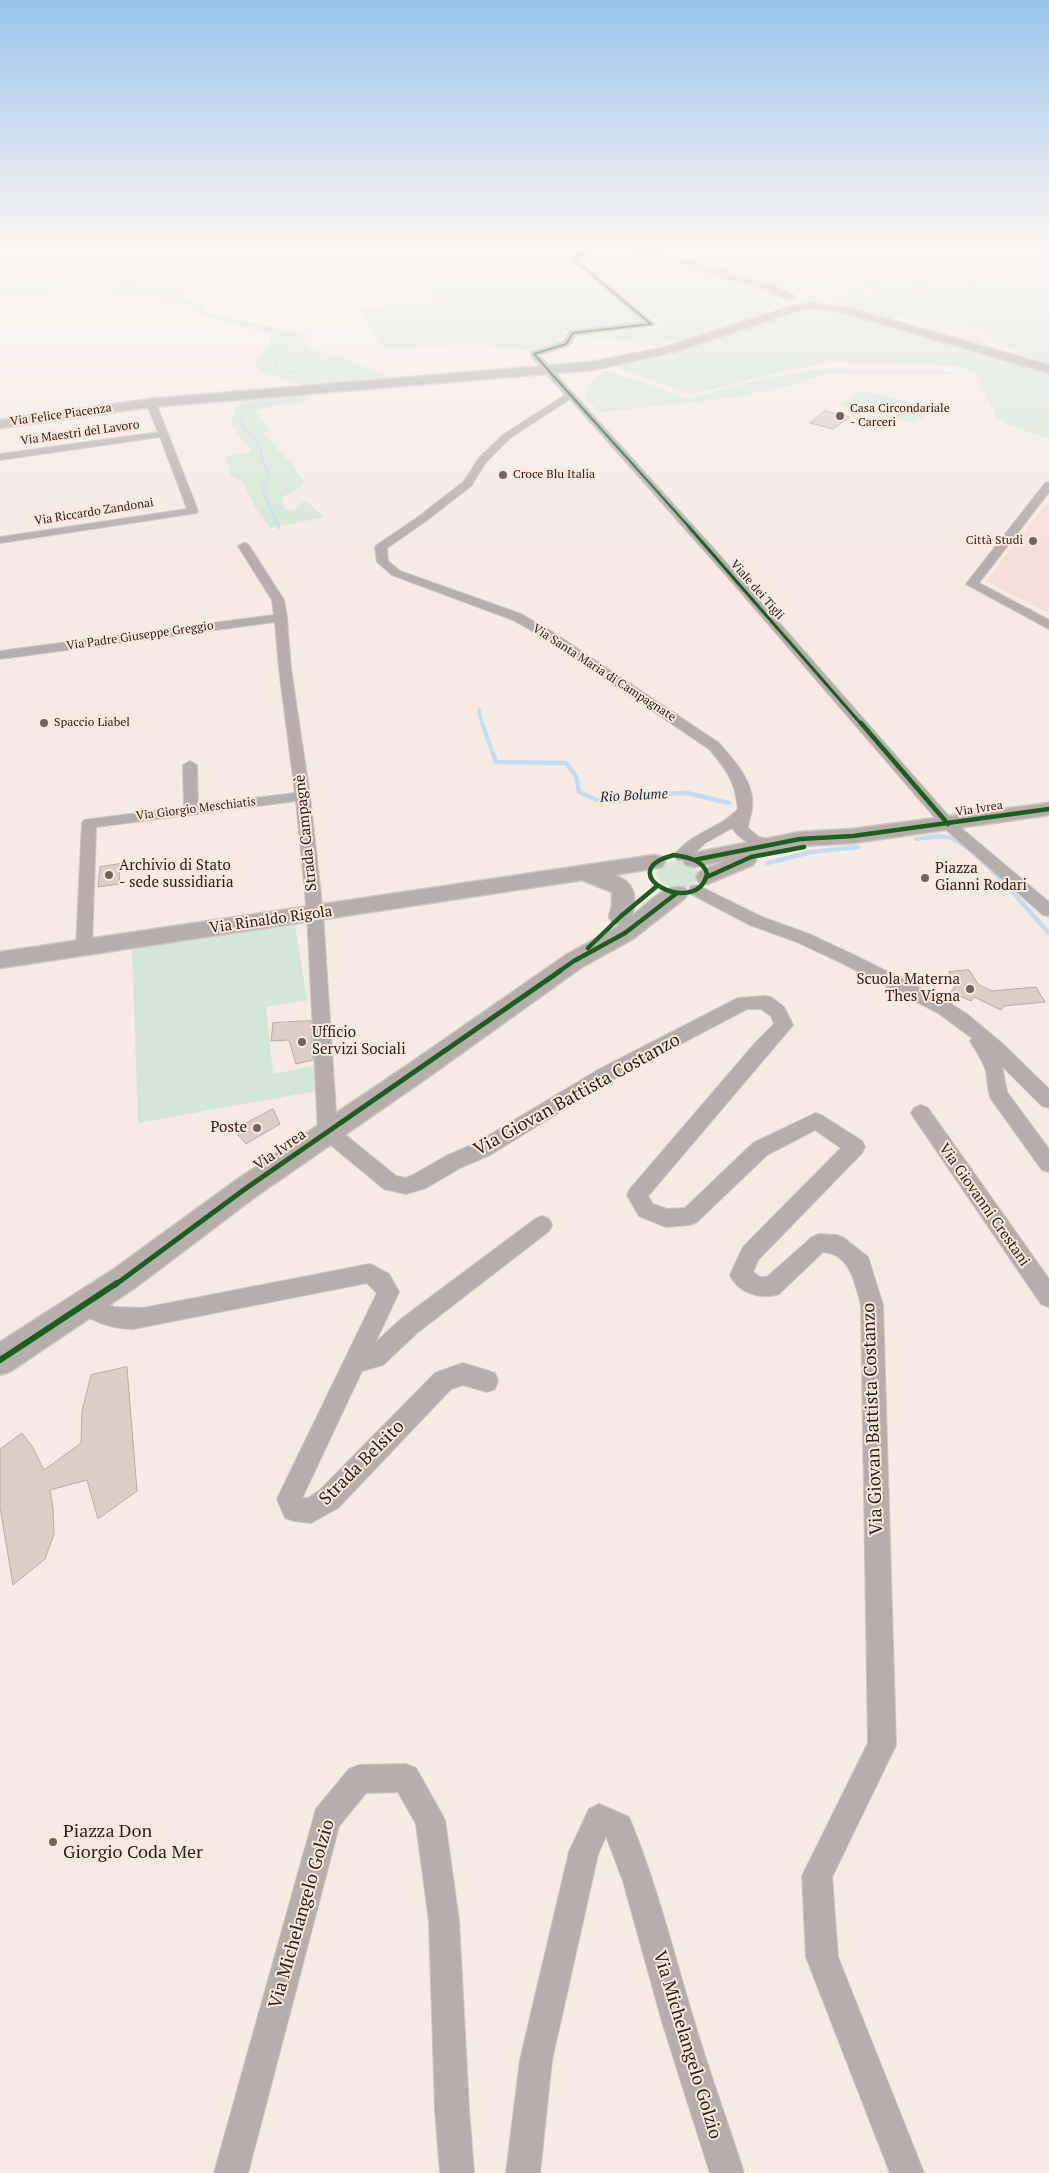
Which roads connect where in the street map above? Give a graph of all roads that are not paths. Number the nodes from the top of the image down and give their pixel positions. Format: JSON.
{"nodes":[{"id":1,"x":549,"y":349,"type":"edge"},
{"id":2,"x":672,"y":349,"type":"edge"},
{"id":3,"x":981,"y":349,"type":"edge"},
{"id":4,"x":1049,"y":369,"type":"edge"},
{"id":5,"x":548,"y":370,"type":"junction"},
{"id":6,"x":571,"y":395,"type":"junction"},
{"id":7,"x":151,"y":403,"type":"junction"},
{"id":8,"x":0,"y":424,"type":"edge"},
{"id":9,"x":163,"y":434,"type":"junction"},
{"id":10,"x":0,"y":457,"type":"edge"},
{"id":11,"x":1049,"y":485,"type":"edge"},
{"id":12,"x":193,"y":511,"type":"joint"},
{"id":13,"x":0,"y":540,"type":"edge"},
{"id":14,"x":244,"y":546,"type":"dead end"},
{"id":15,"x":281,"y":618,"type":"junction"},
{"id":16,"x":1049,"y":625,"type":"edge"},
{"id":17,"x":0,"y":655,"type":"edge"},
{"id":18,"x":190,"y":765,"type":"dead end"},
{"id":19,"x":303,"y":796,"type":"junction"},
{"id":20,"x":1049,"y":809,"type":"edge"},
{"id":21,"x":191,"y":810,"type":"junction"},
{"id":22,"x":743,"y":812,"type":"junction"},
{"id":23,"x":948,"y":824,"type":"junction"},
{"id":24,"x":853,"y":836,"type":"junction"},
{"id":25,"x":772,"y":844,"type":"junction"},
{"id":26,"x":688,"y":858,"type":"junction"},
{"id":27,"x":590,"y":876,"type":"junction"},
{"id":28,"x":541,"y":877,"type":"junction"},
{"id":29,"x":674,"y":881,"type":"junction"},
{"id":30,"x":1049,"y":911,"type":"edge"},
{"id":31,"x":315,"y":914,"type":"junction"},
{"id":32,"x":620,"y":917,"type":"junction"},
{"id":33,"x":84,"y":947,"type":"junction"},
{"id":34,"x":0,"y":960,"type":"edge"},
{"id":35,"x":574,"y":961,"type":"junction"},
{"id":36,"x":961,"y":1019,"type":"junction"},
{"id":37,"x":1049,"y":1101,"type":"edge"},
{"id":38,"x":921,"y":1113,"type":"dead end"},
{"id":39,"x":328,"y":1131,"type":"junction"},
{"id":40,"x":1049,"y":1164,"type":"edge"},
{"id":41,"x":542,"y":1225,"type":"dead end"},
{"id":42,"x":1049,"y":1297,"type":"edge"},
{"id":43,"x":87,"y":1303,"type":"junction"},
{"id":44,"x":0,"y":1360,"type":"edge"},
{"id":45,"x":354,"y":1362,"type":"junction"},
{"id":46,"x":487,"y":1382,"type":"dead end"},
{"id":47,"x":231,"y":2173,"type":"edge"},
{"id":48,"x":457,"y":2173,"type":"edge"},
{"id":49,"x":523,"y":2173,"type":"edge"},
{"id":50,"x":727,"y":2173,"type":"edge"},
{"id":51,"x":907,"y":2173,"type":"edge"}],
"edges":[{"from":1,"to":5,"type":"street"},
{"from":2,"to":5,"type":"street","name":"Via Felice Piacenza"},
{"from":3,"to":4,"type":"main road"},
{"from":5,"to":6,"type":"street","name":"Viale dei Tigli"},
{"from":5,"to":7,"type":"street","name":"Via Felice Piacenza"},
{"from":6,"to":22,"type":"street","name":"Via Santa Maria di Campagnate"},
{"from":6,"to":23,"type":"street","name":"Viale dei Tigli"},
{"from":7,"to":8,"type":"street","name":"Via Felice Piacenza"},
{"from":7,"to":9,"type":"street"},
{"from":9,"to":10,"type":"street","name":"Via Maestri del Lavoro"},
{"from":9,"to":12,"type":"street"},
{"from":11,"to":16,"type":"street"},
{"from":12,"to":13,"type":"street","name":"Via Riccardo Zandonai"},
{"from":14,"to":15,"type":"street","name":"Strada Campagnè"},
{"from":15,"to":17,"type":"street","name":"Via Padre Giuseppe Greggio"},
{"from":15,"to":19,"type":"street","name":"Strada Campagnè"},
{"from":18,"to":21,"type":"street"},
{"from":19,"to":21,"type":"street","name":"Via Giorgio Meschiatis"},
{"from":19,"to":31,"type":"street","name":"Strada Campagnè"},
{"from":20,"to":23,"type":"street","name":"Via Ivrea"},
{"from":21,"to":33,"type":"street","name":"Via Giorgio Meschiatis"},
{"from":22,"to":25,"type":"street","name":"Via Santa Maria di Campagnate"},
{"from":22,"to":26,"type":"street"},
{"from":23,"to":24,"type":"street","name":"Via Ivrea"},
{"from":23,"to":30,"type":"street","name":"Via Ivrea"},
{"from":24,"to":25,"type":"street","name":"Via Ivrea"},
{"from":24,"to":29,"type":"street","name":"Via Ivrea"},
{"from":25,"to":26,"type":"street","name":"Via Ivrea"},
{"from":26,"to":29,"type":"street","name":"Via Ivrea"},
{"from":26,"to":29,"type":"street"},
{"from":27,"to":28,"type":"street","name":"Via Rinaldo Rigola"},
{"from":27,"to":29,"type":"street","name":"Via Rinaldo Rigola"},
{"from":27,"to":32,"type":"street"},
{"from":28,"to":29,"type":"street","name":"Via Rinaldo Rigola"},
{"from":28,"to":31,"type":"street","name":"Via Rinaldo Rigola"},
{"from":29,"to":32,"type":"street","name":"Via Ivrea"},
{"from":29,"to":35,"type":"street","name":"Via Ivrea"},
{"from":29,"to":36,"type":"street"},
{"from":31,"to":33,"type":"street","name":"Via Rinaldo Rigola"},
{"from":31,"to":39,"type":"street","name":"Strada Campagnè"},
{"from":32,"to":35,"type":"street","name":"Via Ivrea"},
{"from":33,"to":34,"type":"street","name":"Via Rinaldo Rigola"},
{"from":35,"to":39,"type":"street","name":"Via Ivrea"},
{"from":36,"to":37,"type":"street"},
{"from":36,"to":40,"type":"street"},
{"from":38,"to":42,"type":"street","name":"Via Giovanni Crestani"},
{"from":39,"to":43,"type":"street","name":"Via Ivrea"},
{"from":39,"to":51,"type":"street","name":"Via Giovan Battista Costanzo"},
{"from":41,"to":45,"type":"street"},
{"from":43,"to":44,"type":"street","name":"Via Ivrea"},
{"from":43,"to":45,"type":"street","name":"Strada Belsito"},
{"from":45,"to":46,"type":"street","name":"Strada Belsito"},
{"from":47,"to":48,"type":"street","name":"Via Michelangelo Golzio"},
{"from":49,"to":50,"type":"street","name":"Via Michelangelo Golzio"}]}
